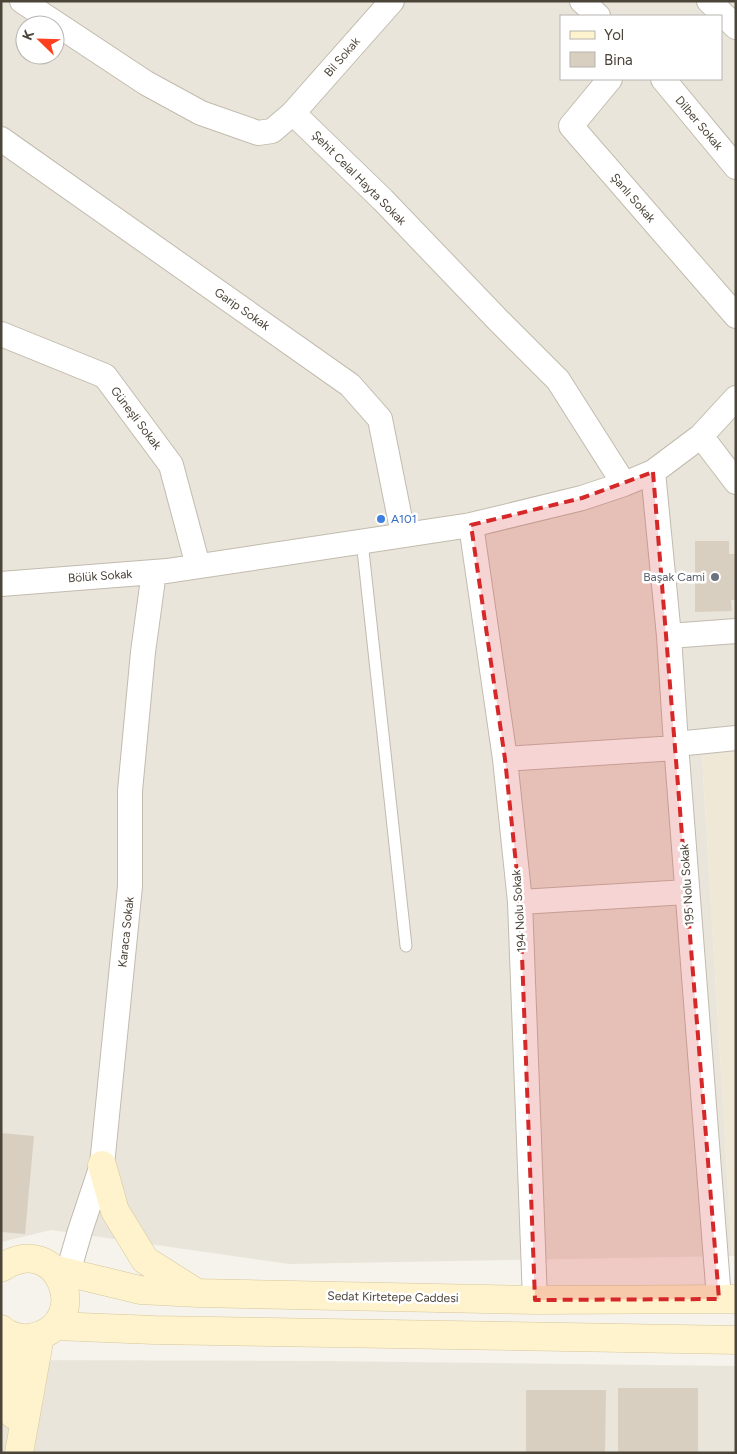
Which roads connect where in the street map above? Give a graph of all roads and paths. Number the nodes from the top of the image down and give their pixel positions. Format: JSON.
{"nodes":[{"id":1,"x":22,"y":1,"type":"edge"},
{"id":2,"x":392,"y":1,"type":"edge"},
{"id":3,"x":582,"y":1,"type":"edge"},
{"id":4,"x":709,"y":1,"type":"edge"},
{"id":5,"x":597,"y":15,"type":"edge"},
{"id":6,"x":736,"y":27,"type":"edge"},
{"id":7,"x":609,"y":80,"type":"edge"},
{"id":8,"x":664,"y":80,"type":"edge"},
{"id":9,"x":293,"y":113,"type":"junction"},
{"id":10,"x":1,"y":139,"type":"edge"},
{"id":11,"x":736,"y":167,"type":"edge"},
{"id":12,"x":736,"y":316,"type":"edge"},
{"id":13,"x":1,"y":334,"type":"edge"},
{"id":14,"x":736,"y":398,"type":"edge"},
{"id":15,"x":700,"y":436,"type":"junction"},
{"id":16,"x":653,"y":472,"type":"junction"},
{"id":17,"x":736,"y":482,"type":"edge"},
{"id":18,"x":624,"y":484,"type":"junction"},
{"id":19,"x":471,"y":525,"type":"junction"},
{"id":20,"x":403,"y":534,"type":"junction"},
{"id":21,"x":362,"y":541,"type":"junction"},
{"id":22,"x":198,"y":566,"type":"junction"},
{"id":23,"x":154,"y":572,"type":"junction"},
{"id":24,"x":1,"y":584,"type":"edge"},
{"id":25,"x":736,"y":631,"type":"edge"},
{"id":26,"x":669,"y":636,"type":"junction"},
{"id":27,"x":736,"y":738,"type":"edge"},
{"id":28,"x":676,"y":746,"type":"junction"},
{"id":29,"x":505,"y":758,"type":"junction"},
{"id":30,"x":688,"y":892,"type":"junction"},
{"id":31,"x":520,"y":902,"type":"junction"},
{"id":32,"x":406,"y":946,"type":"dead end"},
{"id":33,"x":102,"y":1165,"type":"junction"},
{"id":34,"x":1,"y":1268,"type":"edge"},
{"id":35,"x":61,"y":1276,"type":"junction"},
{"id":36,"x":198,"y":1294,"type":"junction"},
{"id":37,"x":728,"y":1299,"type":"edge"},
{"id":38,"x":535,"y":1300,"type":"junction"},
{"id":39,"x":47,"y":1331,"type":"junction"},
{"id":40,"x":7,"y":1333,"type":"edge"},
{"id":41,"x":736,"y":1340,"type":"edge"},
{"id":42,"x":12,"y":1453,"type":"edge"},
{"id":43,"x":19,"y":1453,"type":"edge"}],
"edges":[{"from":1,"to":9,"type":"street"},
{"from":2,"to":9,"type":"street","name":"Bil Sokak"},
{"from":3,"to":5,"type":"street"},
{"from":4,"to":6,"type":"street"},
{"from":7,"to":12,"type":"street","name":"Şanlı Sokak"},
{"from":8,"to":11,"type":"street","name":"Dilber Sokak"},
{"from":9,"to":18,"type":"street","name":"Şehit Celal Hayta Sokak"},
{"from":10,"to":20,"type":"street","name":"Garip Sokak"},
{"from":13,"to":22,"type":"street","name":"Güneşli Sokak"},
{"from":14,"to":15,"type":"street","name":"Bölük Sokak"},
{"from":15,"to":16,"type":"street","name":"Bölük Sokak"},
{"from":15,"to":17,"type":"street"},
{"from":16,"to":18,"type":"street","name":"Bölük Sokak"},
{"from":16,"to":26,"type":"street","name":"195 Nolu Sokak"},
{"from":18,"to":19,"type":"street","name":"Bölük Sokak"},
{"from":19,"to":20,"type":"street","name":"Bölük Sokak"},
{"from":19,"to":29,"type":"street","name":"194 Nolu Sokak"},
{"from":20,"to":21,"type":"street","name":"Bölük Sokak"},
{"from":21,"to":22,"type":"street","name":"Bölük Sokak"},
{"from":21,"to":32,"type":"lane"},
{"from":22,"to":23,"type":"street","name":"Bölük Sokak"},
{"from":23,"to":24,"type":"street","name":"Bölük Sokak"},
{"from":23,"to":33,"type":"street","name":"Karaca Sokak"},
{"from":25,"to":26,"type":"street"},
{"from":26,"to":28,"type":"street","name":"195 Nolu Sokak"},
{"from":27,"to":28,"type":"street"},
{"from":28,"to":29,"type":"street"},
{"from":28,"to":30,"type":"street","name":"195 Nolu Sokak"},
{"from":29,"to":31,"type":"street","name":"194 Nolu Sokak"},
{"from":30,"to":31,"type":"street"},
{"from":30,"to":37,"type":"street","name":"195 Nolu Sokak"},
{"from":31,"to":38,"type":"street","name":"194 Nolu Sokak"},
{"from":33,"to":35,"type":"street","name":"Karaca Sokak"},
{"from":33,"to":36,"type":"main road"},
{"from":34,"to":35,"type":"main road","name":"Sedat Kirtetepe Caddesi"},
{"from":35,"to":36,"type":"main road","name":"Sedat Kirtetepe Caddesi"},
{"from":35,"to":39,"type":"main road"},
{"from":36,"to":38,"type":"main road","name":"Sedat Kirtetepe Caddesi"},
{"from":37,"to":38,"type":"main road","name":"Sedat Kirtetepe Caddesi"},
{"from":39,"to":40,"type":"main road"},
{"from":39,"to":41,"type":"main road"},
{"from":39,"to":43,"type":"main road"},
{"from":40,"to":42,"type":"main road"}]}
